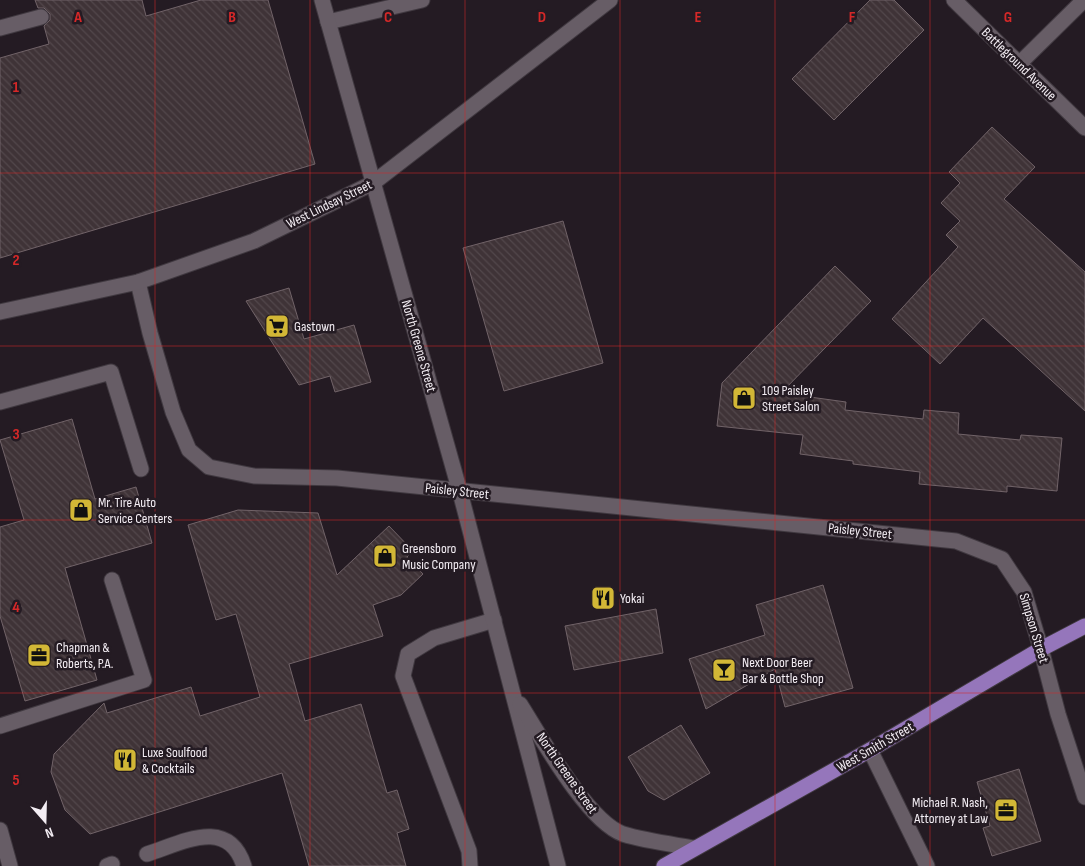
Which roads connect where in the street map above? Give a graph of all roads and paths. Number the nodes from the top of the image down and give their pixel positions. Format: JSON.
{"nodes":[{"id":1,"x":322,"y":0,"type":"edge"},
{"id":2,"x":422,"y":0,"type":"edge"},
{"id":3,"x":610,"y":0,"type":"edge"},
{"id":4,"x":954,"y":0,"type":"edge"},
{"id":5,"x":1084,"y":0,"type":"edge"},
{"id":6,"x":41,"y":17,"type":"dead end"},
{"id":7,"x":328,"y":22,"type":"junction"},
{"id":8,"x":0,"y":28,"type":"edge"},
{"id":9,"x":1019,"y":64,"type":"junction"},
{"id":10,"x":1085,"y":128,"type":"edge"},
{"id":11,"x":374,"y":183,"type":"junction"},
{"id":12,"x":138,"y":282,"type":"junction"},
{"id":13,"x":0,"y":312,"type":"edge"},
{"id":14,"x":0,"y":402,"type":"edge"},
{"id":15,"x":142,"y":469,"type":"dead end"},
{"id":16,"x":460,"y":492,"type":"junction"},
{"id":17,"x":906,"y":536,"type":"joint"},
{"id":18,"x":112,"y":580,"type":"dead end"},
{"id":19,"x":494,"y":620,"type":"junction"},
{"id":20,"x":1085,"y":626,"type":"edge"},
{"id":21,"x":1041,"y":649,"type":"junction"},
{"id":22,"x":513,"y":693,"type":"junction"},
{"id":23,"x":0,"y":726,"type":"edge"},
{"id":24,"x":870,"y":750,"type":"junction"},
{"id":25,"x":1085,"y":797,"type":"edge"},
{"id":26,"x":0,"y":830,"type":"edge"},
{"id":27,"x":694,"y":848,"type":"junction"},
{"id":28,"x":147,"y":854,"type":"dead end"},
{"id":29,"x":10,"y":866,"type":"edge"},
{"id":30,"x":244,"y":866,"type":"edge"},
{"id":31,"x":470,"y":866,"type":"edge"},
{"id":32,"x":558,"y":866,"type":"edge"},
{"id":33,"x":664,"y":866,"type":"edge"},
{"id":34,"x":927,"y":866,"type":"edge"}],
"edges":[{"from":1,"to":7,"type":"street","name":"North Greene Street"},
{"from":2,"to":7,"type":"street"},
{"from":3,"to":11,"type":"street","name":"West Lindsay Street"},
{"from":4,"to":9,"type":"street","name":"Battleground Avenue"},
{"from":5,"to":9,"type":"street"},
{"from":6,"to":8,"type":"street"},
{"from":7,"to":11,"type":"street","name":"North Greene Street"},
{"from":9,"to":10,"type":"street","name":"Battleground Avenue"},
{"from":11,"to":12,"type":"street","name":"West Lindsay Street"},
{"from":11,"to":16,"type":"street","name":"North Greene Street"},
{"from":12,"to":13,"type":"street","name":"West Lindsay Street"},
{"from":12,"to":16,"type":"street","name":"Paisley Street"},
{"from":14,"to":15,"type":"street"},
{"from":16,"to":17,"type":"street","name":"Paisley Street"},
{"from":16,"to":19,"type":"street","name":"North Greene Street"},
{"from":17,"to":21,"type":"street","name":"Simpson Street"},
{"from":18,"to":23,"type":"street"},
{"from":19,"to":22,"type":"street","name":"North Greene Street"},
{"from":19,"to":31,"type":"street"},
{"from":20,"to":21,"type":"main road","name":"West Smith Street"},
{"from":21,"to":24,"type":"main road","name":"West Smith Street"},
{"from":21,"to":25,"type":"street","name":"Simpson Street"},
{"from":22,"to":27,"type":"street","name":"North Greene Street"},
{"from":22,"to":32,"type":"street","name":"North Greene Street"},
{"from":24,"to":27,"type":"main road","name":"West Smith Street"},
{"from":24,"to":34,"type":"street"},
{"from":26,"to":29,"type":"street"},
{"from":27,"to":33,"type":"main road","name":"West Smith Street"},
{"from":28,"to":30,"type":"street"}]}
